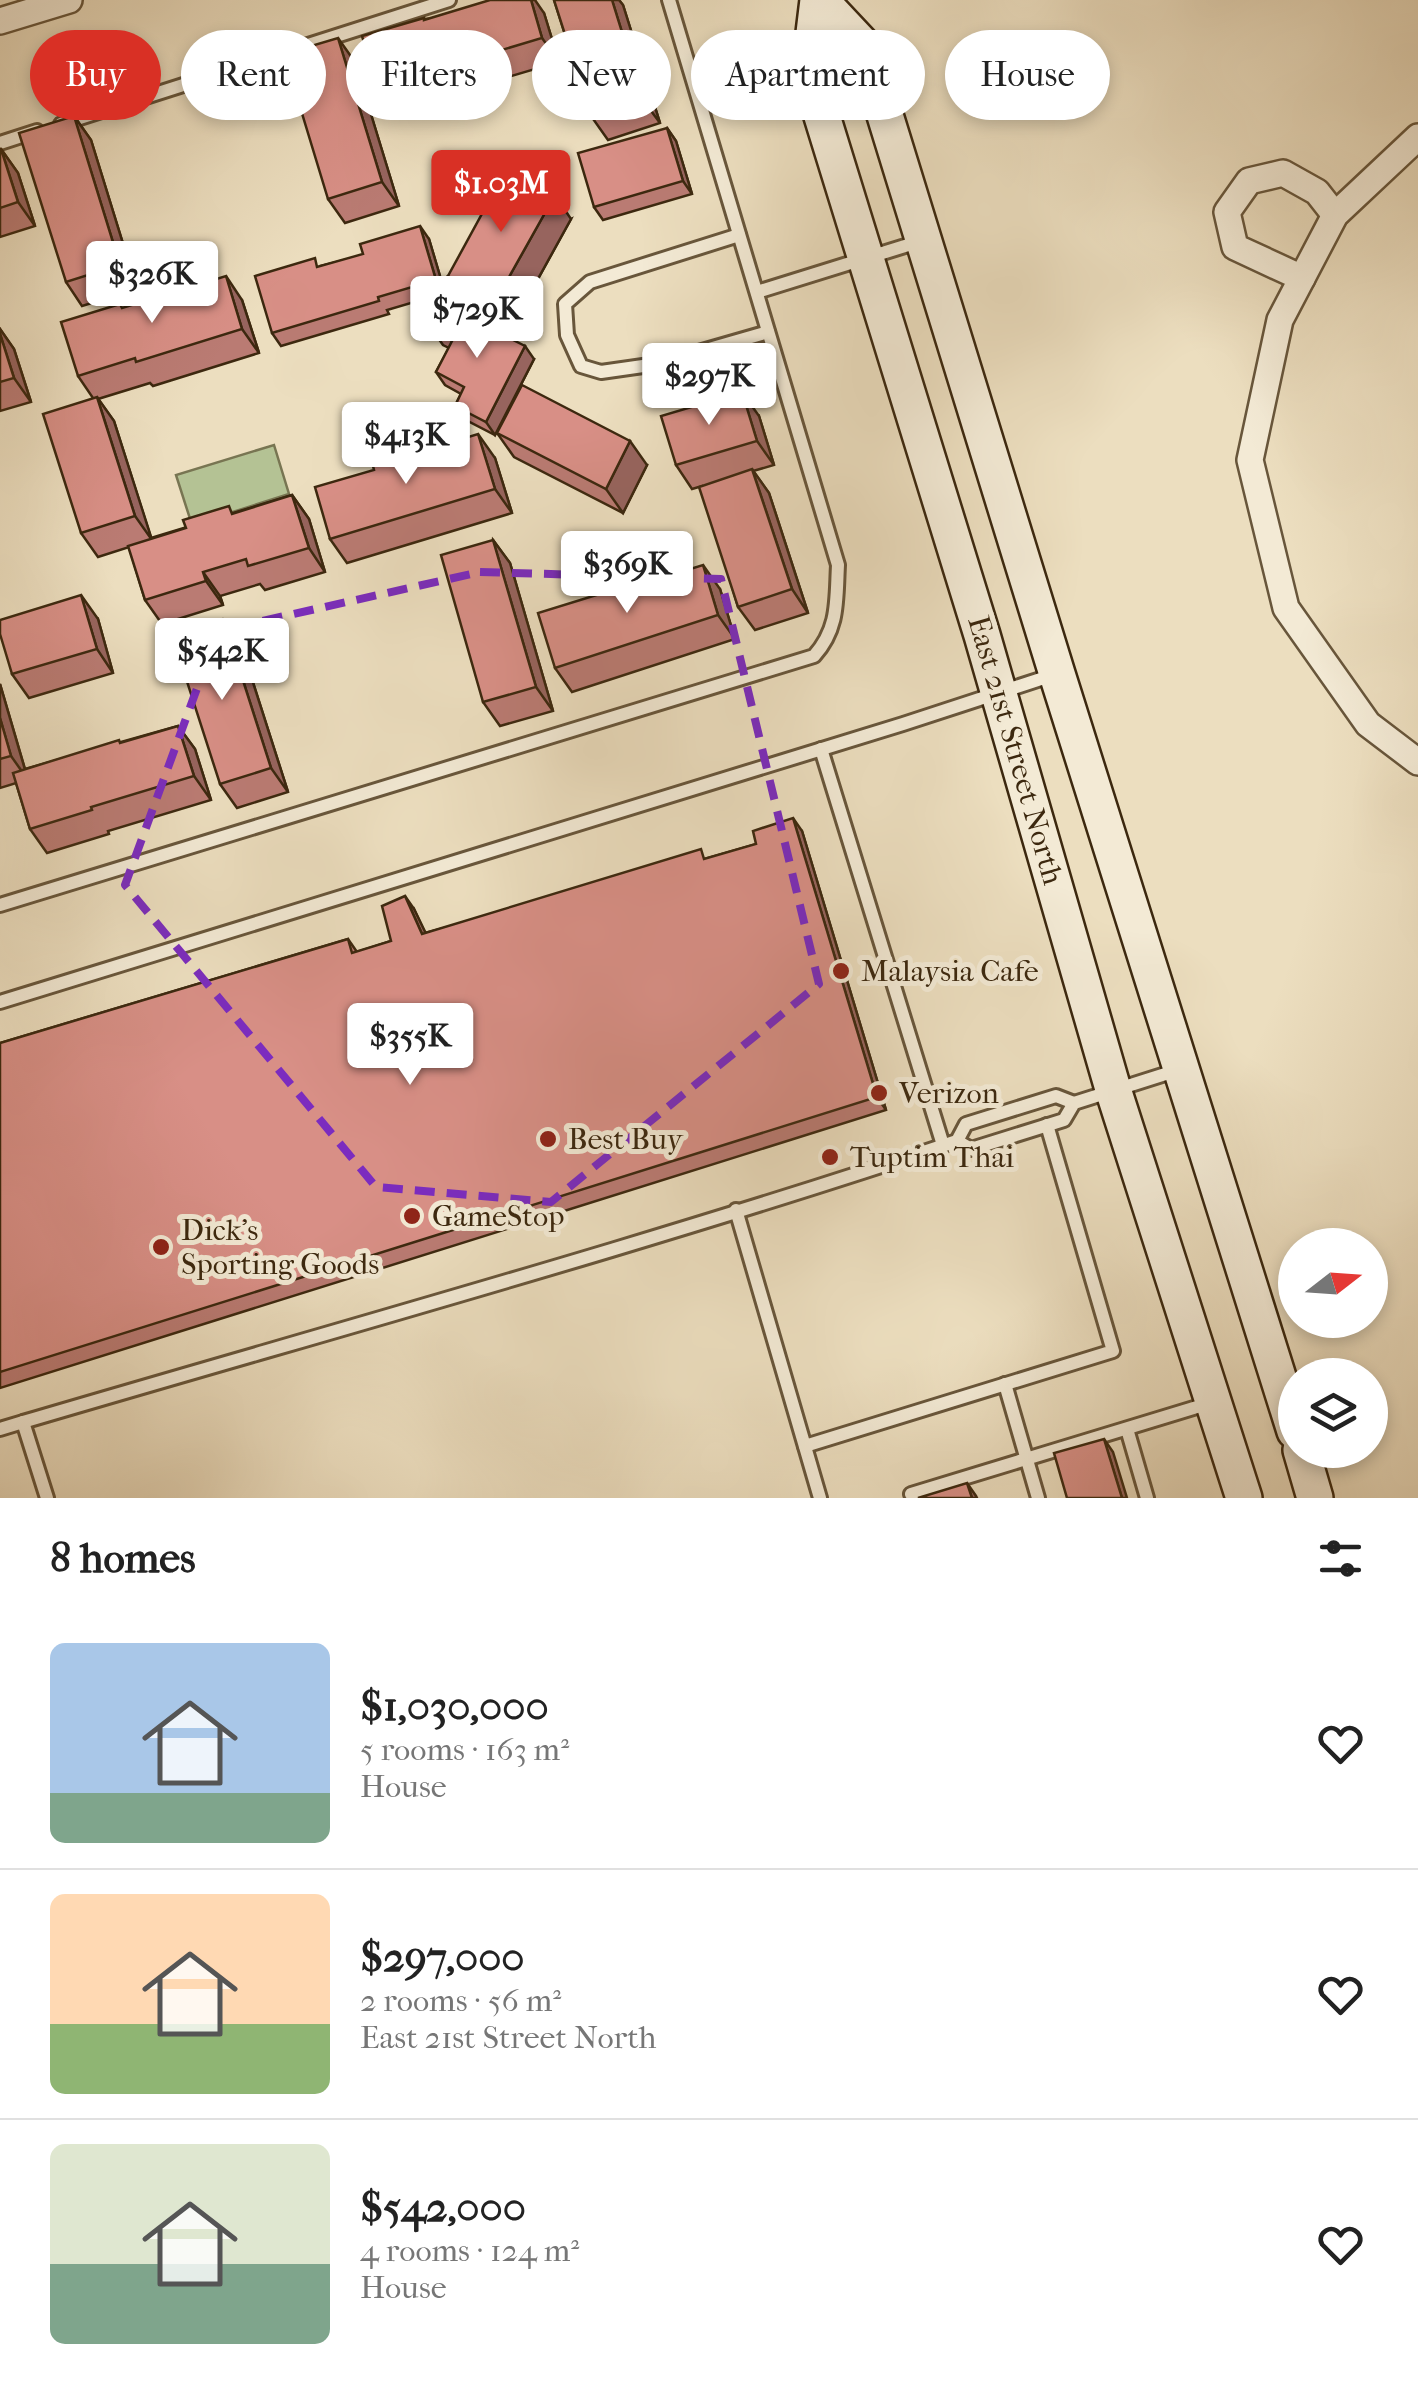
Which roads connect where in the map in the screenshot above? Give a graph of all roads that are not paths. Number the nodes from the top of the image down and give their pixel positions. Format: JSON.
{"nodes":[{"id":1,"x":69,"y":0,"type":"edge"},
{"id":2,"x":449,"y":0,"type":"edge"},
{"id":3,"x":669,"y":0,"type":"edge"},
{"id":4,"x":819,"y":0,"type":"edge"},
{"id":5,"x":0,"y":22,"type":"edge"},
{"id":6,"x":1418,"y":138,"type":"edge"},
{"id":7,"x":0,"y":143,"type":"edge"},
{"id":8,"x":1336,"y":216,"type":"junction"},
{"id":9,"x":739,"y":235,"type":"junction"},
{"id":10,"x":924,"y":240,"type":"junction"},
{"id":11,"x":866,"y":258,"type":"junction"},
{"id":12,"x":1302,"y":278,"type":"junction"},
{"id":13,"x":757,"y":292,"type":"junction"},
{"id":14,"x":768,"y":332,"type":"junction"},
{"id":15,"x":1057,"y":674,"type":"junction"},
{"id":16,"x":998,"y":692,"type":"junction"},
{"id":17,"x":821,"y":749,"type":"junction"},
{"id":18,"x":1418,"y":762,"type":"edge"},
{"id":19,"x":0,"y":905,"type":"edge"},
{"id":20,"x":0,"y":1002,"type":"edge"},
{"id":21,"x":1181,"y":1069,"type":"junction"},
{"id":22,"x":1113,"y":1089,"type":"junction"},
{"id":23,"x":1074,"y":1103,"type":"junction"},
{"id":24,"x":1047,"y":1125,"type":"junction"},
{"id":25,"x":950,"y":1143,"type":"junction"},
{"id":26,"x":736,"y":1210,"type":"junction"},
{"id":27,"x":1278,"y":1378,"type":"edge"},
{"id":28,"x":1005,"y":1384,"type":"junction"},
{"id":29,"x":1214,"y":1402,"type":"junction"},
{"id":30,"x":23,"y":1422,"type":"junction"},
{"id":31,"x":0,"y":1429,"type":"edge"},
{"id":32,"x":1127,"y":1429,"type":"junction"},
{"id":33,"x":805,"y":1446,"type":"junction"},
{"id":34,"x":1027,"y":1459,"type":"junction"},
{"id":35,"x":1306,"y":1468,"type":"edge"},
{"id":36,"x":911,"y":1494,"type":"dead end"},
{"id":37,"x":47,"y":1498,"type":"edge"},
{"id":38,"x":820,"y":1498,"type":"edge"},
{"id":39,"x":1038,"y":1498,"type":"edge"},
{"id":40,"x":1147,"y":1498,"type":"edge"},
{"id":41,"x":1244,"y":1498,"type":"edge"},
{"id":42,"x":1315,"y":1498,"type":"edge"}],
"edges":[{"from":1,"to":5,"type":"street"},
{"from":2,"to":7,"type":"lane"},
{"from":3,"to":9,"type":"lane"},
{"from":4,"to":10,"type":"main road","name":"East 21st Street North"},
{"from":4,"to":11,"type":"main road","name":"East 21st Street North"},
{"from":6,"to":8,"type":"street"},
{"from":8,"to":12,"type":"street"},
{"from":8,"to":12,"type":"street"},
{"from":9,"to":13,"type":"lane"},
{"from":9,"to":14,"type":"lane"},
{"from":10,"to":11,"type":"lane"},
{"from":10,"to":15,"type":"main road","name":"East 21st Street North"},
{"from":11,"to":13,"type":"lane"},
{"from":11,"to":16,"type":"main road","name":"East 21st Street North"},
{"from":12,"to":18,"type":"street"},
{"from":13,"to":14,"type":"lane"},
{"from":14,"to":19,"type":"lane"},
{"from":15,"to":16,"type":"lane"},
{"from":15,"to":21,"type":"main road","name":"East 21st Street North"},
{"from":16,"to":17,"type":"lane"},
{"from":16,"to":22,"type":"main road","name":"East 21st Street North"},
{"from":17,"to":20,"type":"lane"},
{"from":17,"to":25,"type":"lane"},
{"from":21,"to":22,"type":"lane"},
{"from":21,"to":27,"type":"main road","name":"East 21st Street North"},
{"from":22,"to":23,"type":"lane"},
{"from":22,"to":29,"type":"main road","name":"East 21st Street North"},
{"from":23,"to":24,"type":"lane"},
{"from":23,"to":25,"type":"lane"},
{"from":24,"to":25,"type":"lane"},
{"from":24,"to":28,"type":"lane"},
{"from":25,"to":26,"type":"lane"},
{"from":26,"to":30,"type":"lane"},
{"from":26,"to":33,"type":"lane"},
{"from":28,"to":33,"type":"lane"},
{"from":28,"to":34,"type":"lane"},
{"from":29,"to":32,"type":"lane"},
{"from":29,"to":41,"type":"main road","name":"East 21st Street North"},
{"from":30,"to":31,"type":"lane"},
{"from":30,"to":37,"type":"lane"},
{"from":32,"to":34,"type":"lane"},
{"from":32,"to":40,"type":"lane"},
{"from":33,"to":38,"type":"lane"},
{"from":34,"to":36,"type":"lane"},
{"from":34,"to":39,"type":"lane"},
{"from":35,"to":42,"type":"main road"}]}
